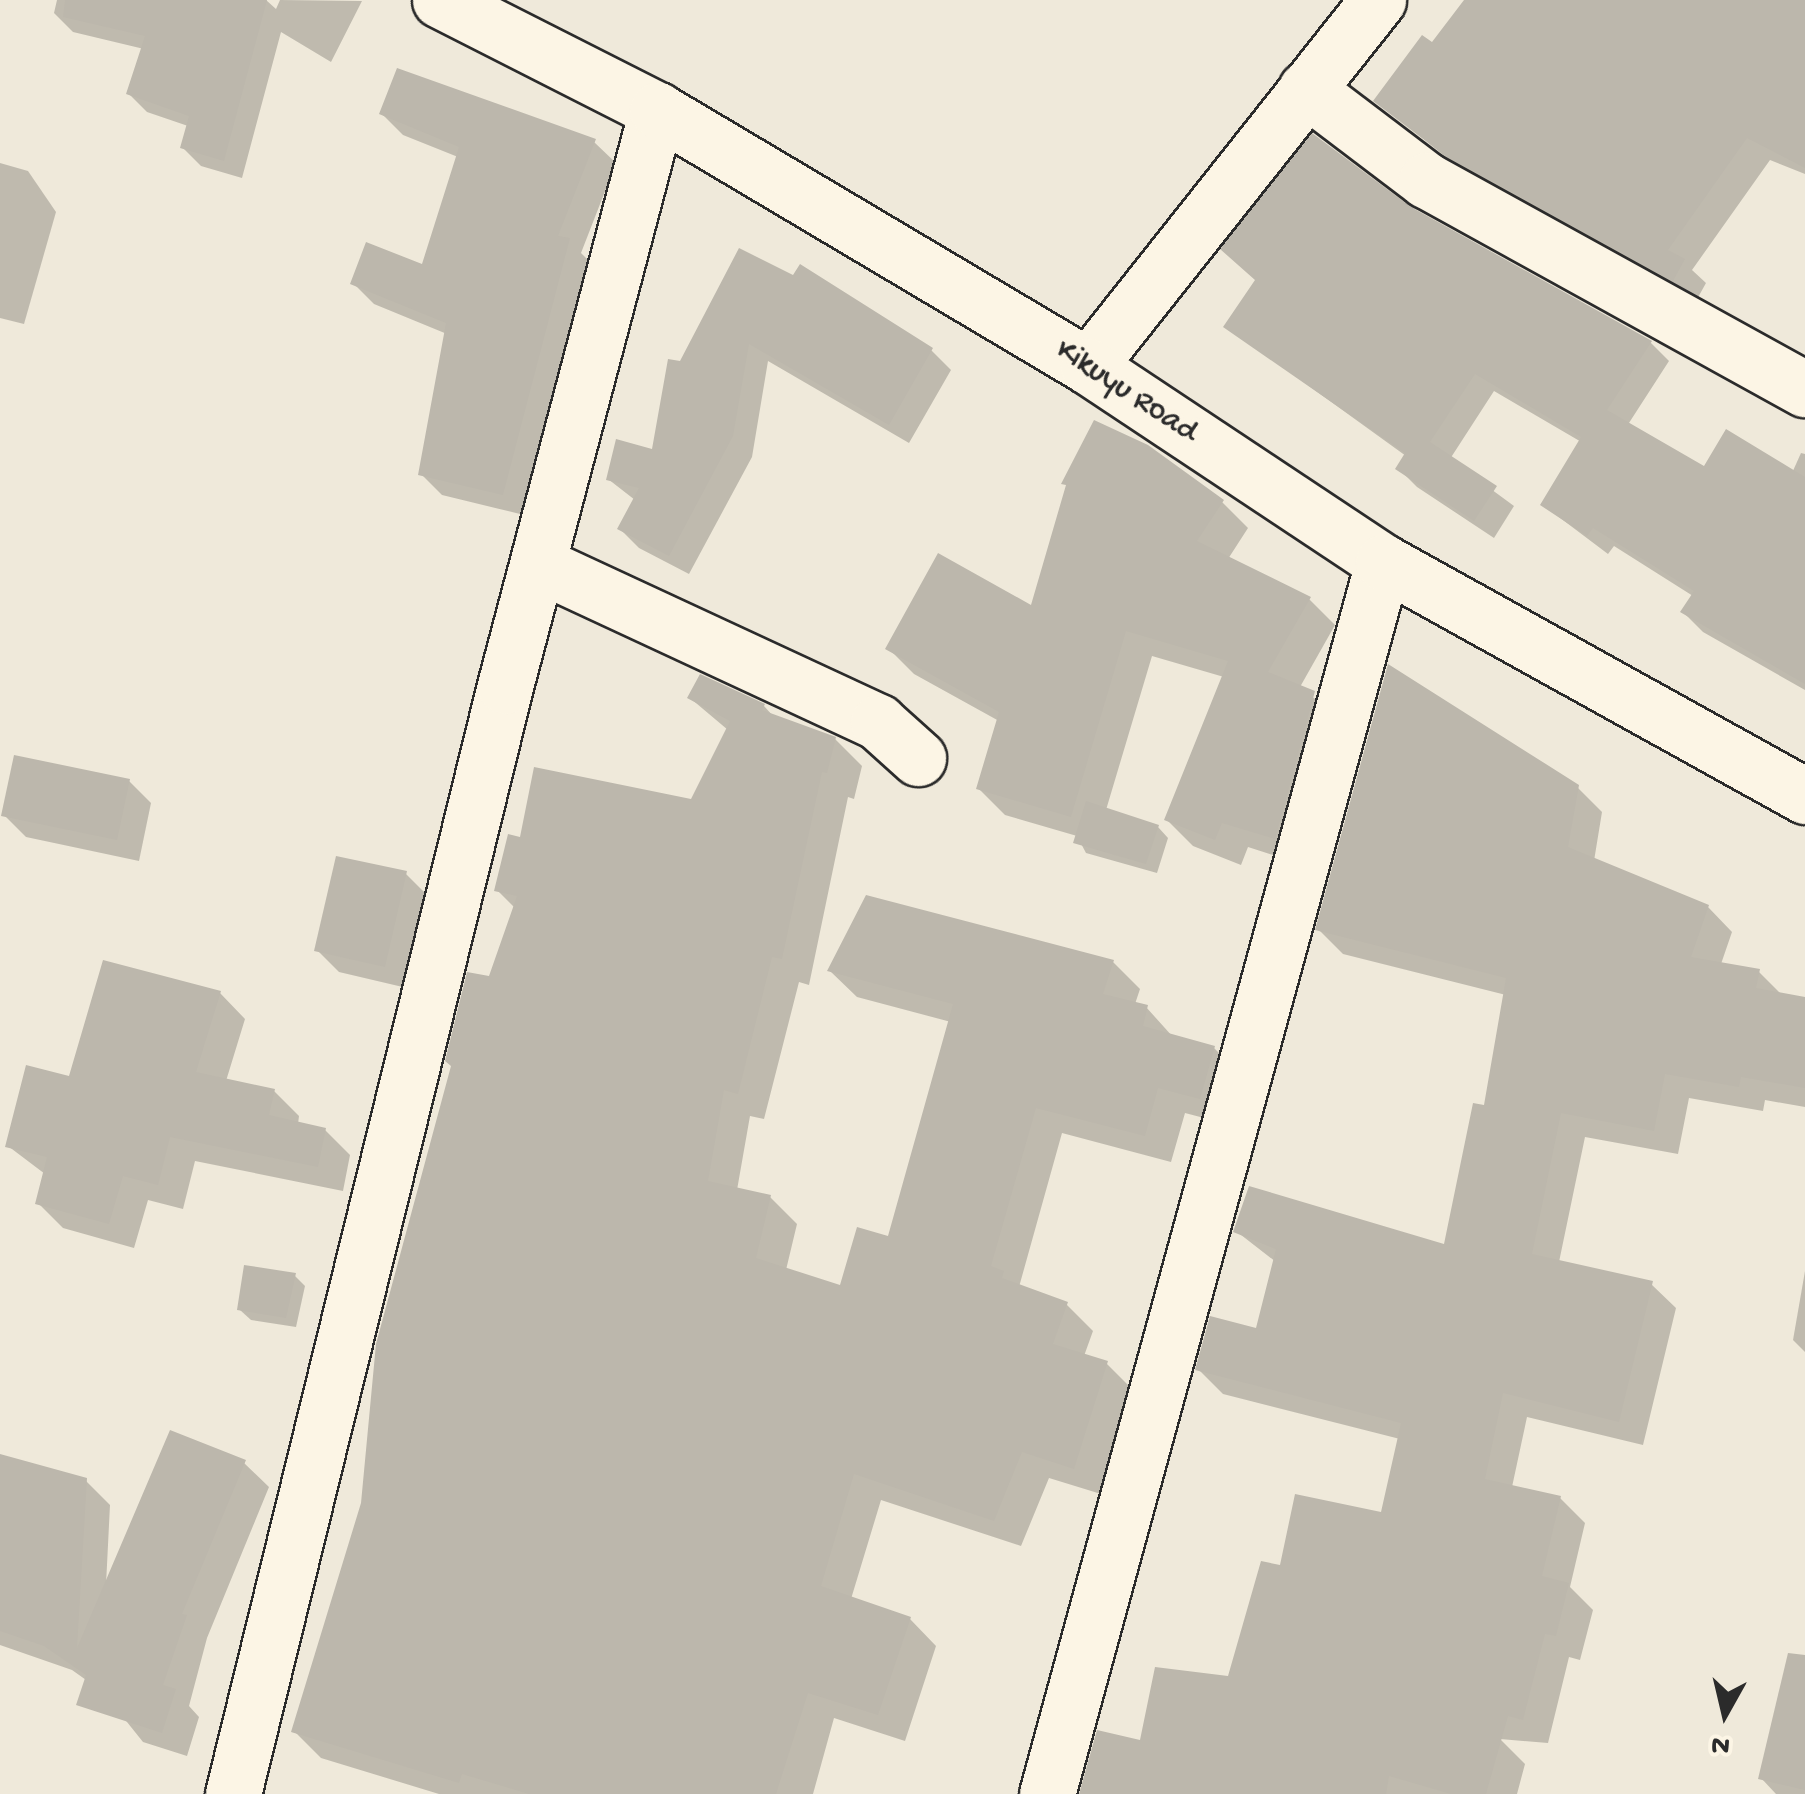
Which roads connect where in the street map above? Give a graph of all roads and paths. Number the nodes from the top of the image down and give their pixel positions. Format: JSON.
{"nodes":[{"id":1,"x":440,"y":0,"type":"edge"},
{"id":2,"x":1378,"y":0,"type":"edge"},
{"id":3,"x":1306,"y":90,"type":"junction"},
{"id":4,"x":658,"y":110,"type":"junction"},
{"id":5,"x":1088,"y":366,"type":"junction"},
{"id":6,"x":1805,"y":389,"type":"edge"},
{"id":7,"x":1384,"y":562,"type":"junction"},
{"id":8,"x":538,"y":564,"type":"junction"},
{"id":9,"x":918,"y":758,"type":"dead end"},
{"id":10,"x":1805,"y":796,"type":"edge"},
{"id":11,"x":233,"y":1794,"type":"edge"},
{"id":12,"x":1047,"y":1794,"type":"edge"}],
"edges":[{"from":1,"to":4,"type":"street","name":"Kikuyu Road"},
{"from":2,"to":3,"type":"street"},
{"from":3,"to":5,"type":"street"},
{"from":3,"to":6,"type":"street"},
{"from":4,"to":5,"type":"street","name":"Kikuyu Road"},
{"from":4,"to":8,"type":"street"},
{"from":5,"to":7,"type":"street","name":"Kikuyu Road"},
{"from":7,"to":10,"type":"street","name":"Kikuyu Road"},
{"from":7,"to":12,"type":"street"},
{"from":8,"to":9,"type":"street"},
{"from":8,"to":11,"type":"street"}]}
